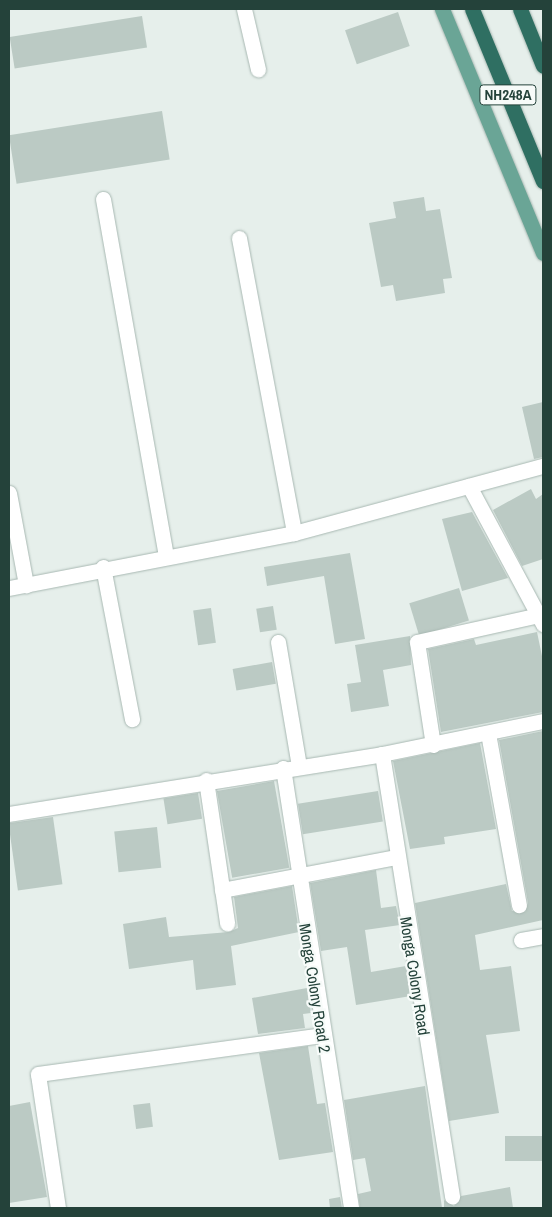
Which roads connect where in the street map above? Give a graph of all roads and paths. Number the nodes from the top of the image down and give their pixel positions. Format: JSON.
{"nodes":[{"id":1,"x":244,"y":9,"type":"edge"},
{"id":2,"x":442,"y":9,"type":"edge"},
{"id":3,"x":472,"y":9,"type":"edge"},
{"id":4,"x":520,"y":9,"type":"edge"},
{"id":5,"x":543,"y":66,"type":"edge"},
{"id":6,"x":258,"y":69,"type":"dead end"},
{"id":7,"x":543,"y":181,"type":"edge"},
{"id":8,"x":103,"y":198,"type":"dead end"},
{"id":9,"x":538,"y":224,"type":"edge"},
{"id":10,"x":239,"y":238,"type":"dead end"},
{"id":11,"x":543,"y":253,"type":"edge"},
{"id":12,"x":543,"y":466,"type":"edge"},
{"id":13,"x":469,"y":486,"type":"junction"},
{"id":14,"x":9,"y":494,"type":"edge"},
{"id":15,"x":294,"y":533,"type":"junction"},
{"id":16,"x":166,"y":555,"type":"junction"},
{"id":17,"x":103,"y":567,"type":"junction"},
{"id":18,"x":26,"y":585,"type":"junction"},
{"id":19,"x":9,"y":588,"type":"edge"},
{"id":20,"x":542,"y":617,"type":"edge"},
{"id":21,"x":278,"y":642,"type":"dead end"},
{"id":22,"x":132,"y":719,"type":"dead end"},
{"id":23,"x":543,"y":721,"type":"edge"},
{"id":24,"x":488,"y":733,"type":"junction"},
{"id":25,"x":433,"y":745,"type":"junction"},
{"id":26,"x":382,"y":754,"type":"junction"},
{"id":27,"x":298,"y":766,"type":"junction"},
{"id":28,"x":283,"y":768,"type":"junction"},
{"id":29,"x":206,"y":780,"type":"junction"},
{"id":30,"x":9,"y":814,"type":"edge"},
{"id":31,"x":396,"y":857,"type":"junction"},
{"id":32,"x":298,"y":876,"type":"junction"},
{"id":33,"x":222,"y":890,"type":"junction"},
{"id":34,"x":519,"y":905,"type":"dead end"},
{"id":35,"x":227,"y":923,"type":"dead end"},
{"id":36,"x":543,"y":936,"type":"edge"},
{"id":37,"x":521,"y":940,"type":"dead end"},
{"id":38,"x":323,"y":1035,"type":"junction"},
{"id":39,"x":452,"y":1198,"type":"dead end"},
{"id":40,"x":58,"y":1208,"type":"edge"},
{"id":41,"x":351,"y":1208,"type":"edge"}],
"edges":[{"from":1,"to":6,"type":"street"},
{"from":2,"to":9,"type":"main road"},
{"from":3,"to":7,"type":"highway","number":"NH248A"},
{"from":4,"to":5,"type":"highway","number":"NH248A"},
{"from":8,"to":16,"type":"street"},
{"from":9,"to":11,"type":"main road"},
{"from":10,"to":15,"type":"street"},
{"from":12,"to":13,"type":"street"},
{"from":13,"to":15,"type":"street"},
{"from":13,"to":20,"type":"street"},
{"from":14,"to":18,"type":"street"},
{"from":15,"to":16,"type":"street"},
{"from":16,"to":17,"type":"street"},
{"from":17,"to":18,"type":"street"},
{"from":17,"to":22,"type":"street"},
{"from":18,"to":19,"type":"street"},
{"from":20,"to":25,"type":"street"},
{"from":21,"to":27,"type":"street"},
{"from":23,"to":24,"type":"street"},
{"from":24,"to":25,"type":"street"},
{"from":24,"to":34,"type":"street"},
{"from":25,"to":26,"type":"street"},
{"from":26,"to":27,"type":"street"},
{"from":26,"to":31,"type":"street","name":"Monga Colony Road"},
{"from":27,"to":28,"type":"street"},
{"from":28,"to":29,"type":"street"},
{"from":28,"to":32,"type":"street","name":"Monga Colony Road 2"},
{"from":29,"to":30,"type":"street"},
{"from":29,"to":33,"type":"street"},
{"from":31,"to":32,"type":"street"},
{"from":31,"to":39,"type":"street","name":"Monga Colony Road"},
{"from":32,"to":33,"type":"street"},
{"from":32,"to":38,"type":"street","name":"Monga Colony Road 2"},
{"from":33,"to":35,"type":"street"},
{"from":36,"to":37,"type":"street"},
{"from":38,"to":40,"type":"street"},
{"from":38,"to":41,"type":"street","name":"Monga Colony Road 2"}]}
